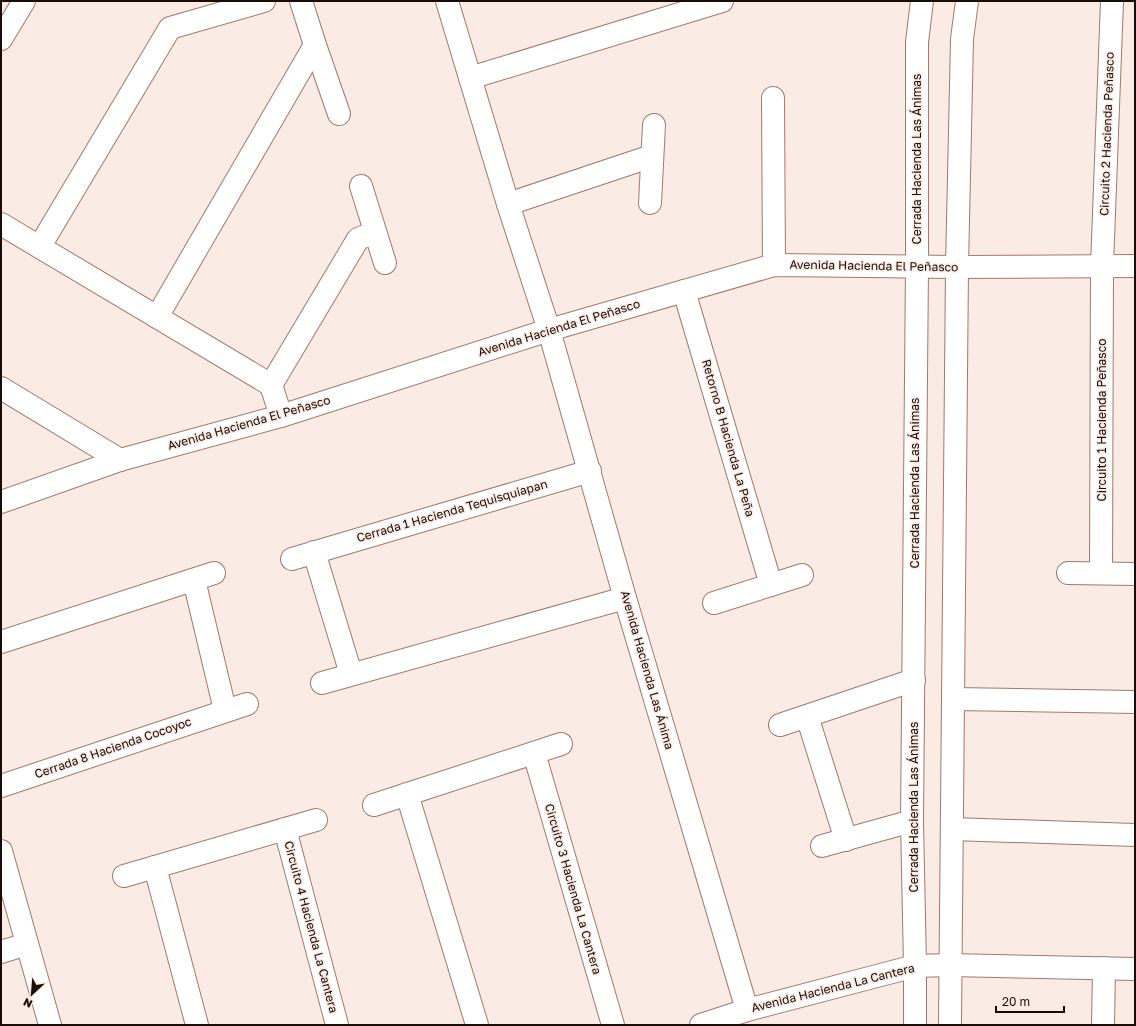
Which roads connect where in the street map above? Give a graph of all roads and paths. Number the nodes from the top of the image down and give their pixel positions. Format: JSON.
{"nodes":[{"id":1,"x":24,"y":1,"type":"edge"},
{"id":2,"x":264,"y":1,"type":"edge"},
{"id":3,"x":301,"y":1,"type":"edge"},
{"id":4,"x":447,"y":1,"type":"edge"},
{"id":5,"x":922,"y":1,"type":"edge"},
{"id":6,"x":967,"y":1,"type":"edge"},
{"id":7,"x":1112,"y":1,"type":"edge"},
{"id":8,"x":712,"y":2,"type":"edge"},
{"id":9,"x":1,"y":39,"type":"edge"},
{"id":10,"x":315,"y":46,"type":"junction"},
{"id":11,"x":470,"y":78,"type":"junction"},
{"id":12,"x":773,"y":98,"type":"dead end"},
{"id":13,"x":339,"y":114,"type":"dead end"},
{"id":14,"x":654,"y":125,"type":"dead end"},
{"id":15,"x":652,"y":156,"type":"junction"},
{"id":16,"x":361,"y":186,"type":"dead end"},
{"id":17,"x":650,"y":203,"type":"dead end"},
{"id":18,"x":508,"y":204,"type":"junction"},
{"id":19,"x":1,"y":224,"type":"edge"},
{"id":20,"x":375,"y":232,"type":"junction"},
{"id":21,"x":40,"y":246,"type":"junction"},
{"id":22,"x":385,"y":263,"type":"dead end"},
{"id":23,"x":774,"y":265,"type":"junction"},
{"id":24,"x":1102,"y":266,"type":"junction"},
{"id":25,"x":1135,"y":266,"type":"edge"},
{"id":26,"x":917,"y":267,"type":"junction"},
{"id":27,"x":956,"y":267,"type":"junction"},
{"id":28,"x":684,"y":291,"type":"junction"},
{"id":29,"x":157,"y":317,"type":"junction"},
{"id":30,"x":549,"y":330,"type":"junction"},
{"id":31,"x":271,"y":385,"type":"junction"},
{"id":32,"x":1,"y":388,"type":"edge"},
{"id":33,"x":280,"y":416,"type":"junction"},
{"id":34,"x":120,"y":460,"type":"junction"},
{"id":35,"x":590,"y":471,"type":"junction"},
{"id":36,"x":1,"y":502,"type":"edge"},
{"id":37,"x":314,"y":552,"type":"junction"},
{"id":38,"x":292,"y":558,"type":"dead end"},
{"id":39,"x":1068,"y":573,"type":"dead end"},
{"id":40,"x":1101,"y":573,"type":"junction"},
{"id":41,"x":1135,"y":574,"type":"edge"},
{"id":42,"x":802,"y":575,"type":"dead end"},
{"id":43,"x":771,"y":585,"type":"junction"},
{"id":44,"x":625,"y":598,"type":"junction"},
{"id":45,"x":714,"y":603,"type":"dead end"},
{"id":46,"x":1,"y":642,"type":"edge"},
{"id":47,"x":352,"y":674,"type":"junction"},
{"id":48,"x":914,"y":680,"type":"junction"},
{"id":49,"x":322,"y":683,"type":"dead end"},
{"id":50,"x":952,"y":700,"type":"junction"},
{"id":51,"x":1135,"y":702,"type":"edge"},
{"id":52,"x":247,"y":704,"type":"dead end"},
{"id":53,"x":225,"y":710,"type":"junction"},
{"id":54,"x":807,"y":716,"type":"junction"},
{"id":55,"x":780,"y":725,"type":"dead end"},
{"id":56,"x":561,"y":744,"type":"dead end"},
{"id":57,"x":534,"y":753,"type":"junction"},
{"id":58,"x":1,"y":786,"type":"edge"},
{"id":59,"x":408,"y":794,"type":"junction"},
{"id":60,"x":374,"y":805,"type":"dead end"},
{"id":61,"x":316,"y":820,"type":"dead end"},
{"id":62,"x":912,"y":821,"type":"junction"},
{"id":63,"x":285,"y":829,"type":"junction"},
{"id":64,"x":952,"y":829,"type":"junction"},
{"id":65,"x":1135,"y":835,"type":"edge"},
{"id":66,"x":846,"y":840,"type":"junction"},
{"id":67,"x":822,"y":846,"type":"dead end"},
{"id":68,"x":1,"y":851,"type":"edge"},
{"id":69,"x":155,"y":867,"type":"junction"},
{"id":70,"x":124,"y":876,"type":"dead end"},
{"id":71,"x":28,"y":944,"type":"junction"},
{"id":72,"x":1,"y":952,"type":"edge"},
{"id":73,"x":950,"y":965,"type":"junction"},
{"id":74,"x":916,"y":966,"type":"junction"},
{"id":75,"x":1104,"y":968,"type":"junction"},
{"id":76,"x":1135,"y":969,"type":"edge"},
{"id":77,"x":747,"y":1010,"type":"junction"},
{"id":78,"x":50,"y":1025,"type":"edge"},
{"id":79,"x":197,"y":1025,"type":"edge"},
{"id":80,"x":337,"y":1025,"type":"edge"},
{"id":81,"x":477,"y":1025,"type":"edge"},
{"id":82,"x":613,"y":1025,"type":"edge"},
{"id":83,"x":701,"y":1025,"type":"edge"},
{"id":84,"x":915,"y":1025,"type":"edge"},
{"id":85,"x":950,"y":1025,"type":"edge"},
{"id":86,"x":1103,"y":1025,"type":"edge"}],
"edges":[{"from":1,"to":9,"type":"street"},
{"from":2,"to":21,"type":"street"},
{"from":3,"to":10,"type":"street"},
{"from":4,"to":11,"type":"street","name":"Avenida Hacienda Las Ánima"},
{"from":5,"to":26,"type":"street","name":"Cerrada Hacienda Las Ánimas"},
{"from":6,"to":27,"type":"street"},
{"from":7,"to":24,"type":"street","name":"Circuito 2 Hacienda Peñasco"},
{"from":8,"to":11,"type":"street"},
{"from":10,"to":13,"type":"street"},
{"from":10,"to":29,"type":"street"},
{"from":11,"to":18,"type":"street","name":"Avenida Hacienda Las Ánima"},
{"from":12,"to":23,"type":"street"},
{"from":14,"to":15,"type":"street"},
{"from":15,"to":17,"type":"street"},
{"from":15,"to":18,"type":"street"},
{"from":16,"to":20,"type":"street"},
{"from":18,"to":30,"type":"street","name":"Avenida Hacienda Las Ánima"},
{"from":19,"to":21,"type":"street"},
{"from":20,"to":22,"type":"street"},
{"from":20,"to":31,"type":"street"},
{"from":21,"to":29,"type":"street"},
{"from":23,"to":26,"type":"street","name":"Avenida Hacienda El Peñasco"},
{"from":23,"to":28,"type":"street","name":"Avenida Hacienda El Peñasco"},
{"from":24,"to":25,"type":"street","name":"Avenida Hacienda El Peñasco"},
{"from":24,"to":27,"type":"street","name":"Avenida Hacienda El Peñasco"},
{"from":24,"to":40,"type":"street","name":"Circuito 1 Hacienda Peñasco"},
{"from":26,"to":27,"type":"street","name":"Avenida Hacienda El Peñasco"},
{"from":26,"to":48,"type":"street","name":"Cerrada Hacienda Las Ánimas"},
{"from":27,"to":50,"type":"street"},
{"from":28,"to":30,"type":"street","name":"Avenida Hacienda El Peñasco"},
{"from":28,"to":43,"type":"street","name":"Retorno B Hacienda La Peña"},
{"from":29,"to":31,"type":"street"},
{"from":30,"to":33,"type":"street","name":"Avenida Hacienda El Peñasco"},
{"from":30,"to":35,"type":"street","name":"Avenida Hacienda Las Ánima"},
{"from":31,"to":33,"type":"street"},
{"from":32,"to":34,"type":"street"},
{"from":33,"to":34,"type":"street","name":"Avenida Hacienda El Peñasco"},
{"from":34,"to":36,"type":"street","name":"Avenida Hacienda El Peñasco"},
{"from":35,"to":37,"type":"street","name":"Cerrada 1 Hacienda Tequisquiapan"},
{"from":35,"to":44,"type":"street","name":"Avenida Hacienda Las Ánima"},
{"from":37,"to":38,"type":"street","name":"Cerrada 1 Hacienda Tequisquiapan"},
{"from":37,"to":47,"type":"street"},
{"from":39,"to":40,"type":"street"},
{"from":40,"to":41,"type":"street"},
{"from":42,"to":43,"type":"street"},
{"from":43,"to":45,"type":"street"},
{"from":44,"to":47,"type":"street"},
{"from":44,"to":77,"type":"street","name":"Avenida Hacienda Las Ánima"},
{"from":46,"to":53,"type":"street"},
{"from":47,"to":49,"type":"street"},
{"from":48,"to":54,"type":"street"},
{"from":48,"to":62,"type":"street","name":"Cerrada Hacienda Las Ánimas"},
{"from":50,"to":51,"type":"street"},
{"from":50,"to":64,"type":"street"},
{"from":52,"to":53,"type":"street","name":"Cerrada 8 Hacienda Cocoyoc"},
{"from":53,"to":58,"type":"street","name":"Cerrada 8 Hacienda Cocoyoc"},
{"from":54,"to":55,"type":"street"},
{"from":54,"to":66,"type":"street"},
{"from":56,"to":57,"type":"street"},
{"from":57,"to":59,"type":"street"},
{"from":57,"to":82,"type":"street","name":"Circuito 3 Hacienda La Cantera"},
{"from":59,"to":60,"type":"street"},
{"from":59,"to":81,"type":"street"},
{"from":61,"to":63,"type":"street","name":"Circuito 4 Hacienda La Cantera"},
{"from":62,"to":66,"type":"street"},
{"from":62,"to":74,"type":"street","name":"Cerrada Hacienda Las Ánimas"},
{"from":63,"to":69,"type":"street","name":"Circuito 4 Hacienda La Cantera"},
{"from":63,"to":80,"type":"street","name":"Circuito 4 Hacienda La Cantera"},
{"from":64,"to":65,"type":"street"},
{"from":64,"to":73,"type":"street"},
{"from":66,"to":67,"type":"street"},
{"from":68,"to":71,"type":"street"},
{"from":69,"to":70,"type":"street","name":"Circuito 4 Hacienda La Cantera"},
{"from":69,"to":79,"type":"street"},
{"from":71,"to":72,"type":"street"},
{"from":71,"to":78,"type":"street"},
{"from":73,"to":74,"type":"street","name":"Avenida Hacienda La Cantera"},
{"from":73,"to":75,"type":"street","name":"Avenida Hacienda La Cantera"},
{"from":73,"to":85,"type":"street"},
{"from":74,"to":77,"type":"street","name":"Avenida Hacienda La Cantera"},
{"from":74,"to":84,"type":"street","name":"Cerrada Hacienda Las Ánimas"},
{"from":75,"to":76,"type":"street","name":"Avenida Hacienda La Cantera"},
{"from":75,"to":86,"type":"street"},
{"from":77,"to":83,"type":"street","name":"Avenida Hacienda La Cantera"}]}
